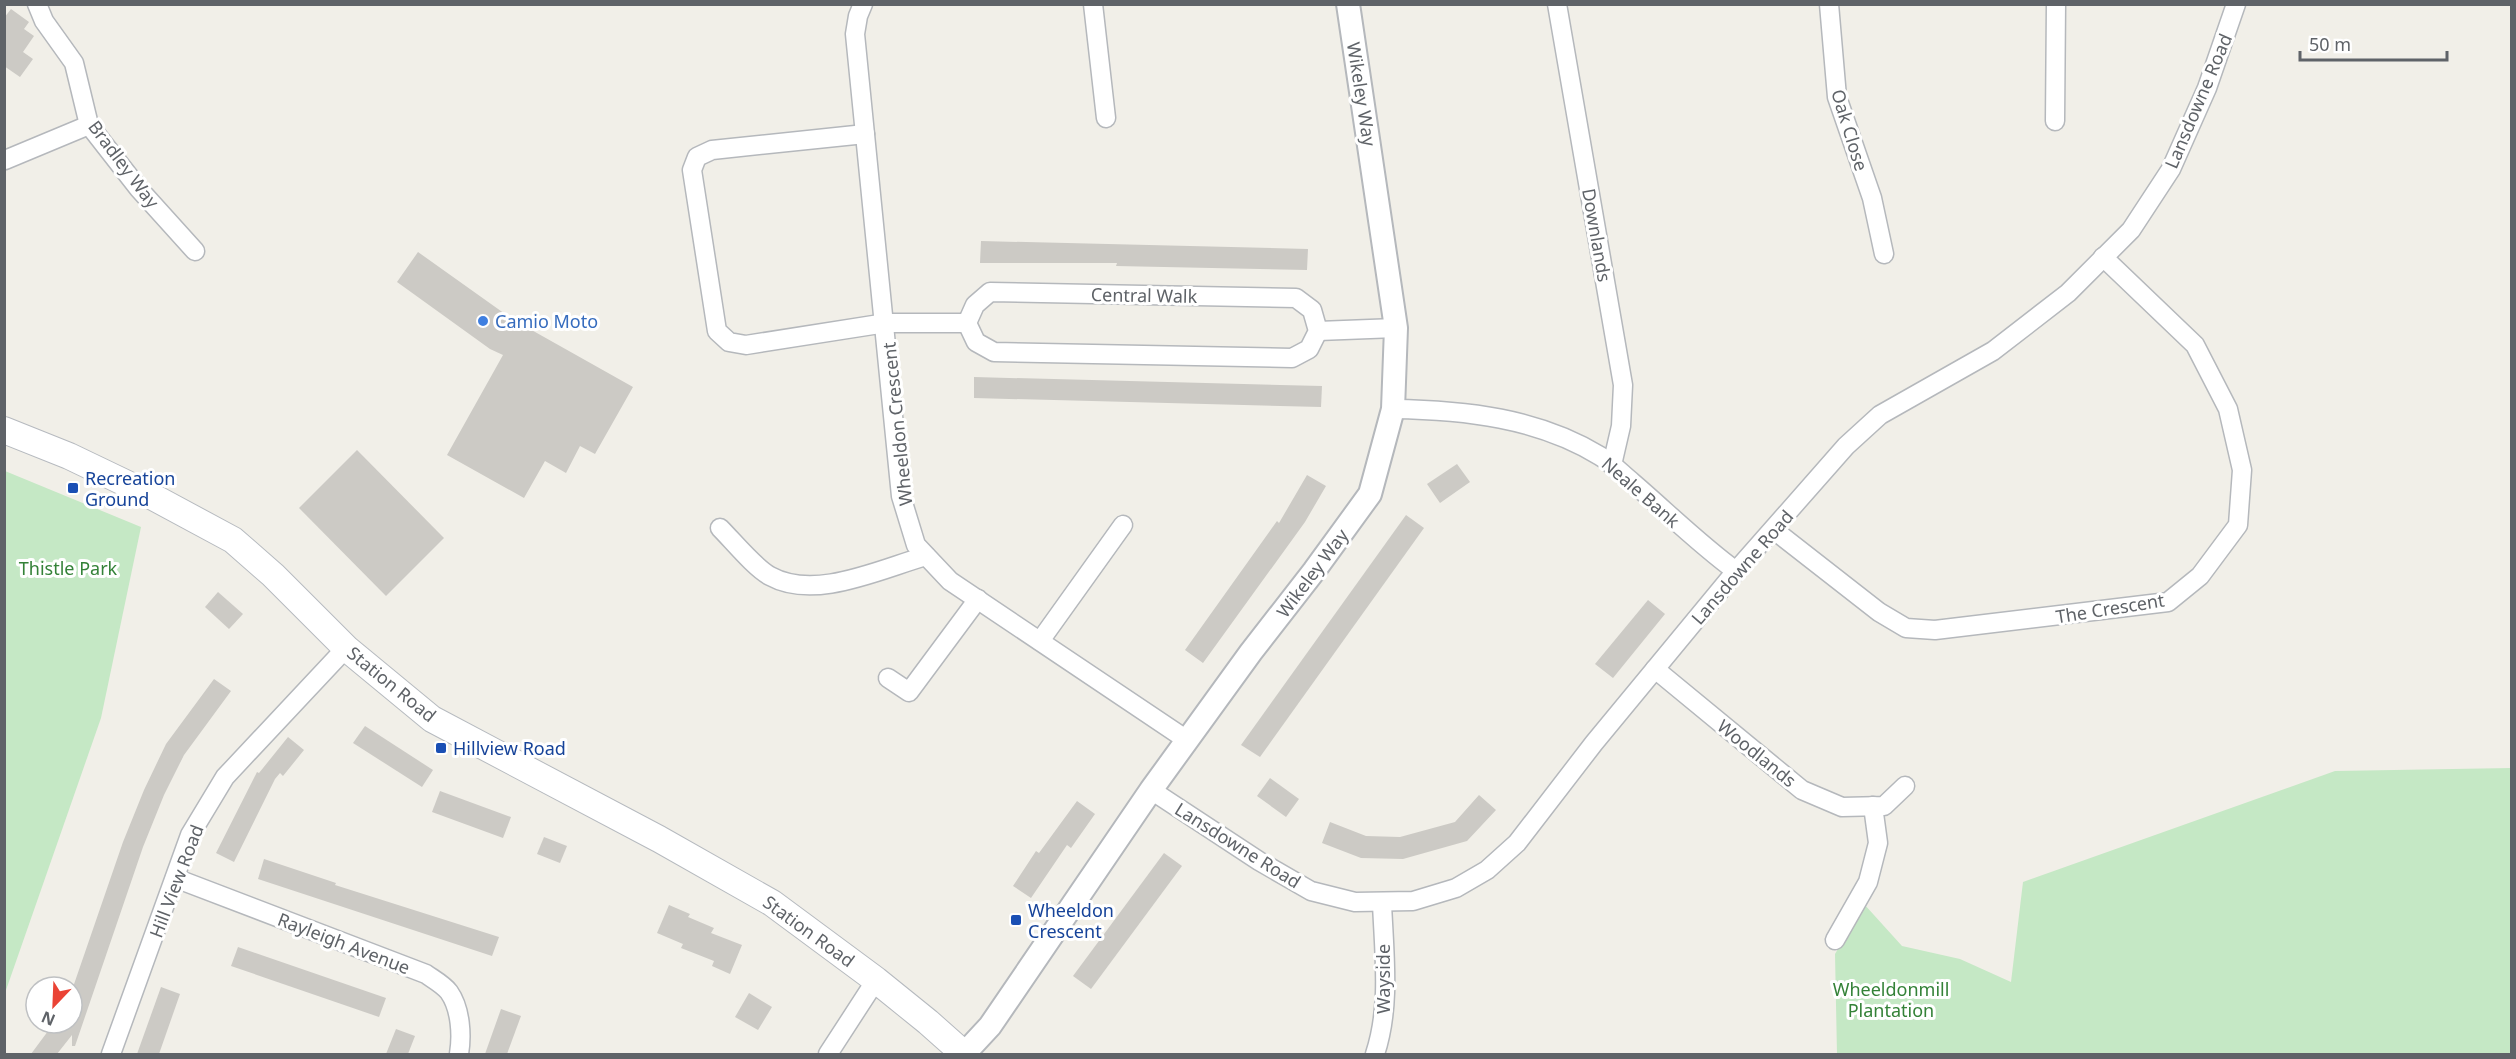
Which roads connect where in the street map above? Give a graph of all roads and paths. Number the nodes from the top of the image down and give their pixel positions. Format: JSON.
{"nodes":[{"id":1,"x":37,"y":4,"type":"edge"},
{"id":2,"x":863,"y":4,"type":"edge"},
{"id":3,"x":1093,"y":4,"type":"edge"},
{"id":4,"x":1348,"y":4,"type":"edge"},
{"id":5,"x":1557,"y":4,"type":"edge"},
{"id":6,"x":1829,"y":4,"type":"edge"},
{"id":7,"x":2056,"y":4,"type":"edge"},
{"id":8,"x":2236,"y":4,"type":"edge"},
{"id":9,"x":1107,"y":118,"type":"dead end"},
{"id":10,"x":2055,"y":121,"type":"dead end"},
{"id":11,"x":89,"y":125,"type":"junction"},
{"id":12,"x":865,"y":134,"type":"junction"},
{"id":13,"x":5,"y":160,"type":"edge"},
{"id":14,"x":195,"y":251,"type":"dead end"},
{"id":15,"x":1884,"y":254,"type":"dead end"},
{"id":16,"x":2103,"y":257,"type":"junction"},
{"id":17,"x":886,"y":323,"type":"junction"},
{"id":18,"x":967,"y":323,"type":"junction"},
{"id":19,"x":1396,"y":328,"type":"junction"},
{"id":20,"x":1318,"y":331,"type":"junction"},
{"id":21,"x":1393,"y":409,"type":"junction"},
{"id":22,"x":4,"y":430,"type":"edge"},
{"id":23,"x":1612,"y":465,"type":"junction"},
{"id":24,"x":1123,"y":525,"type":"dead end"},
{"id":25,"x":720,"y":528,"type":"dead end"},
{"id":26,"x":1774,"y":530,"type":"junction"},
{"id":27,"x":926,"y":556,"type":"junction"},
{"id":28,"x":1736,"y":571,"type":"junction"},
{"id":29,"x":978,"y":600,"type":"junction"},
{"id":30,"x":1040,"y":641,"type":"junction"},
{"id":31,"x":346,"y":648,"type":"junction"},
{"id":32,"x":1655,"y":669,"type":"junction"},
{"id":33,"x":888,"y":678,"type":"dead end"},
{"id":34,"x":1187,"y":740,"type":"junction"},
{"id":35,"x":1905,"y":786,"type":"dead end"},
{"id":36,"x":1151,"y":790,"type":"junction"},
{"id":37,"x":1872,"y":806,"type":"junction"},
{"id":38,"x":175,"y":878,"type":"junction"},
{"id":39,"x":1382,"y":903,"type":"junction"},
{"id":40,"x":1835,"y":940,"type":"dead end"},
{"id":41,"x":876,"y":980,"type":"junction"},
{"id":42,"x":111,"y":1054,"type":"edge"},
{"id":43,"x":459,"y":1054,"type":"edge"},
{"id":44,"x":828,"y":1054,"type":"edge"},
{"id":45,"x":964,"y":1054,"type":"edge"},
{"id":46,"x":1376,"y":1054,"type":"edge"}],
"edges":[{"from":1,"to":11,"type":"street","name":"Bradley Way"},
{"from":2,"to":12,"type":"street","name":"Wheeldon Crescent"},
{"from":3,"to":9,"type":"street"},
{"from":4,"to":19,"type":"street","name":"Wikeley Way"},
{"from":5,"to":23,"type":"street","name":"Downlands"},
{"from":6,"to":15,"type":"street","name":"Oak Close"},
{"from":7,"to":10,"type":"street"},
{"from":8,"to":16,"type":"street","name":"Lansdowne Road"},
{"from":11,"to":13,"type":"street"},
{"from":11,"to":14,"type":"street","name":"Bradley Way"},
{"from":12,"to":17,"type":"street","name":"Wheeldon Crescent"},
{"from":12,"to":17,"type":"street"},
{"from":16,"to":26,"type":"street","name":"Lansdowne Road"},
{"from":16,"to":26,"type":"street","name":"The Crescent"},
{"from":17,"to":18,"type":"street"},
{"from":17,"to":27,"type":"street","name":"Wheeldon Crescent"},
{"from":18,"to":20,"type":"street"},
{"from":18,"to":20,"type":"street","name":"Central Walk"},
{"from":19,"to":20,"type":"street"},
{"from":19,"to":21,"type":"street","name":"Wikeley Way"},
{"from":21,"to":23,"type":"street","name":"Neale Bank"},
{"from":21,"to":34,"type":"street","name":"Wikeley Way"},
{"from":22,"to":31,"type":"main road","name":"Station Road"},
{"from":23,"to":28,"type":"street","name":"Neale Bank"},
{"from":24,"to":30,"type":"street"},
{"from":25,"to":27,"type":"street"},
{"from":26,"to":28,"type":"street","name":"Lansdowne Road"},
{"from":27,"to":29,"type":"street","name":"Wheeldon Crescent"},
{"from":28,"to":32,"type":"street","name":"Lansdowne Road"},
{"from":29,"to":30,"type":"street","name":"Wheeldon Crescent"},
{"from":29,"to":33,"type":"street"},
{"from":30,"to":34,"type":"street","name":"Wheeldon Crescent"},
{"from":31,"to":38,"type":"street","name":"Hill View Road"},
{"from":31,"to":41,"type":"main road","name":"Station Road"},
{"from":32,"to":37,"type":"street","name":"Woodlands"},
{"from":32,"to":39,"type":"street","name":"Lansdowne Road"},
{"from":34,"to":36,"type":"street","name":"Wikeley Way"},
{"from":35,"to":37,"type":"street","name":"Woodlands"},
{"from":36,"to":39,"type":"street","name":"Lansdowne Road"},
{"from":36,"to":45,"type":"street","name":"Wikeley Way"},
{"from":37,"to":40,"type":"street"},
{"from":38,"to":42,"type":"street","name":"Hill View Road"},
{"from":38,"to":43,"type":"street","name":"Rayleigh Avenue"},
{"from":39,"to":46,"type":"street","name":"Wayside"},
{"from":41,"to":44,"type":"street"},
{"from":41,"to":45,"type":"main road","name":"Station Road"}]}
